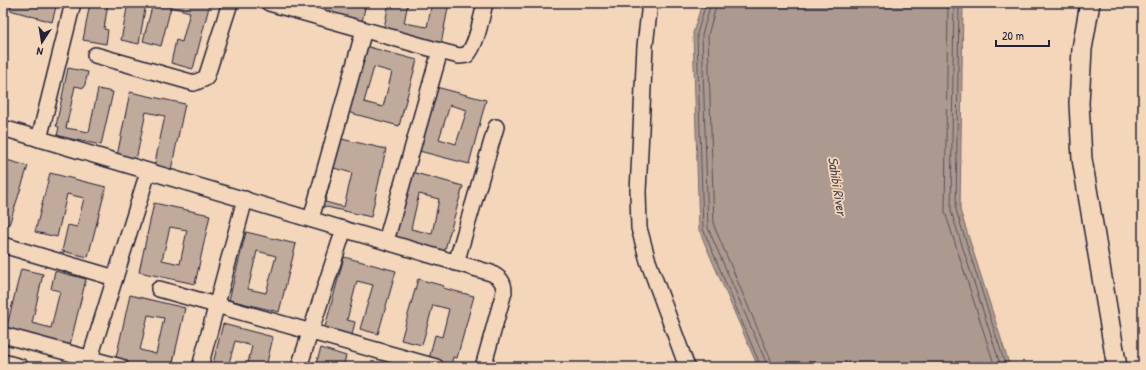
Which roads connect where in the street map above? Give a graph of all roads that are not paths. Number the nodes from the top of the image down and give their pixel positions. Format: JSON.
{"nodes":[{"id":1,"x":73,"y":3,"type":"edge"},
{"id":2,"x":230,"y":3,"type":"edge"},
{"id":3,"x":269,"y":3,"type":"edge"},
{"id":4,"x":485,"y":3,"type":"edge"},
{"id":5,"x":650,"y":3,"type":"edge"},
{"id":6,"x":1090,"y":3,"type":"edge"},
{"id":7,"x":301,"y":8,"type":"edge"},
{"id":8,"x":364,"y":30,"type":"junction"},
{"id":9,"x":440,"y":51,"type":"junction"},
{"id":10,"x":95,"y":55,"type":"dead end"},
{"id":11,"x":496,"y":127,"type":"dead end"},
{"id":12,"x":3,"y":128,"type":"edge"},
{"id":13,"x":39,"y":139,"type":"junction"},
{"id":14,"x":148,"y":172,"type":"junction"},
{"id":15,"x":245,"y":199,"type":"junction"},
{"id":16,"x":311,"y":219,"type":"junction"},
{"id":17,"x":344,"y":229,"type":"junction"},
{"id":18,"x":386,"y":241,"type":"junction"},
{"id":19,"x":3,"y":245,"type":"edge"},
{"id":20,"x":456,"y":263,"type":"junction"},
{"id":21,"x":115,"y":278,"type":"junction"},
{"id":22,"x":159,"y":289,"type":"dead end"},
{"id":23,"x":216,"y":306,"type":"junction"},
{"id":24,"x":310,"y":332,"type":"junction"},
{"id":25,"x":3,"y":335,"type":"edge"},
{"id":26,"x":90,"y":358,"type":"junction"},
{"id":27,"x":3,"y":362,"type":"edge"},
{"id":28,"x":21,"y":367,"type":"edge"},
{"id":29,"x":121,"y":367,"type":"edge"},
{"id":30,"x":200,"y":367,"type":"edge"},
{"id":31,"x":299,"y":367,"type":"edge"},
{"id":32,"x":436,"y":367,"type":"edge"},
{"id":33,"x":483,"y":367,"type":"edge"},
{"id":34,"x":687,"y":367,"type":"edge"},
{"id":35,"x":1117,"y":367,"type":"edge"}],
"edges":[{"from":1,"to":13,"type":"street"},
{"from":2,"to":10,"type":"street"},
{"from":3,"to":7,"type":"street"},
{"from":4,"to":9,"type":"street"},
{"from":5,"to":34,"type":"street"},
{"from":6,"to":35,"type":"street"},
{"from":7,"to":8,"type":"street"},
{"from":8,"to":9,"type":"street"},
{"from":8,"to":16,"type":"street"},
{"from":9,"to":18,"type":"street"},
{"from":11,"to":20,"type":"street"},
{"from":12,"to":13,"type":"street"},
{"from":13,"to":14,"type":"street"},
{"from":14,"to":15,"type":"street"},
{"from":14,"to":21,"type":"street"},
{"from":15,"to":16,"type":"street"},
{"from":15,"to":23,"type":"street"},
{"from":16,"to":17,"type":"street"},
{"from":17,"to":18,"type":"street"},
{"from":17,"to":24,"type":"street"},
{"from":18,"to":20,"type":"street"},
{"from":19,"to":21,"type":"street"},
{"from":20,"to":33,"type":"street"},
{"from":21,"to":26,"type":"street"},
{"from":22,"to":23,"type":"street"},
{"from":23,"to":24,"type":"street"},
{"from":23,"to":30,"type":"street"},
{"from":24,"to":31,"type":"street"},
{"from":24,"to":32,"type":"street"},
{"from":25,"to":26,"type":"street"},
{"from":26,"to":29,"type":"street"},
{"from":27,"to":28,"type":"street"}]}
